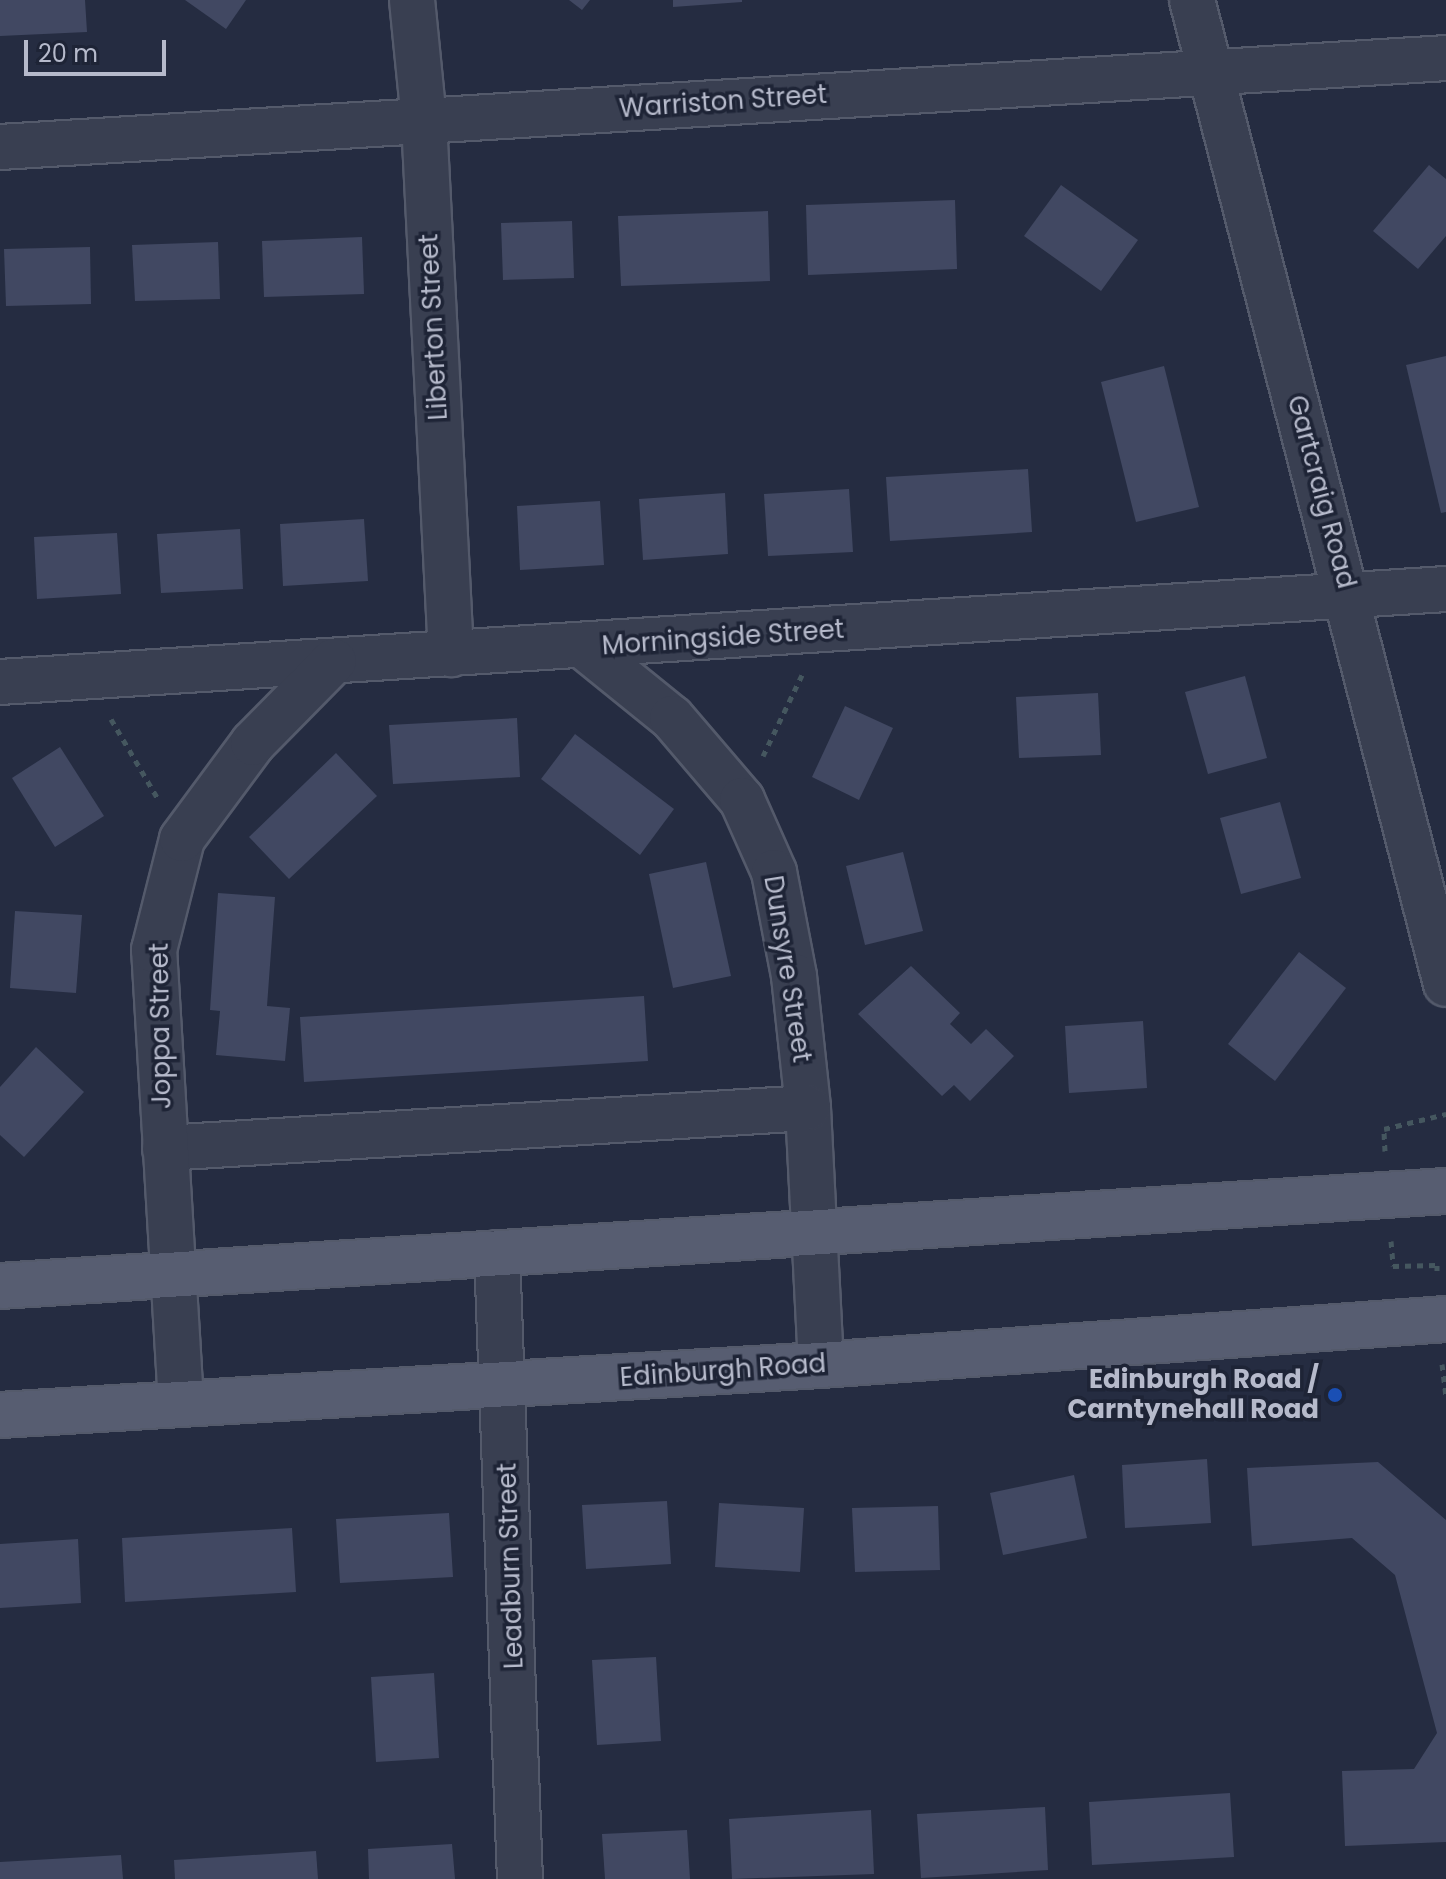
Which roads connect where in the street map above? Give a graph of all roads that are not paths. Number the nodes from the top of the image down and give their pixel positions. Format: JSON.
{"nodes":[{"id":1,"x":412,"y":0,"type":"edge"},
{"id":2,"x":1192,"y":0,"type":"edge"},
{"id":3,"x":1446,"y":58,"type":"edge"},
{"id":4,"x":1211,"y":71,"type":"junction"},
{"id":5,"x":424,"y":121,"type":"junction"},
{"id":6,"x":0,"y":147,"type":"edge"},
{"id":7,"x":1446,"y":589,"type":"edge"},
{"id":8,"x":1349,"y":599,"type":"junction"},
{"id":9,"x":583,"y":646,"type":"junction"},
{"id":10,"x":451,"y":654,"type":"junction"},
{"id":11,"x":334,"y":661,"type":"junction"},
{"id":12,"x":0,"y":682,"type":"edge"},
{"id":13,"x":1446,"y":984,"type":"edge"},
{"id":14,"x":808,"y":1108,"type":"junction"},
{"id":15,"x":165,"y":1148,"type":"junction"},
{"id":16,"x":1446,"y":1191,"type":"edge"},
{"id":17,"x":814,"y":1235,"type":"junction"},
{"id":18,"x":497,"y":1253,"type":"junction"},
{"id":19,"x":172,"y":1274,"type":"junction"},
{"id":20,"x":0,"y":1286,"type":"edge"},
{"id":21,"x":1446,"y":1319,"type":"edge"},
{"id":22,"x":821,"y":1365,"type":"junction"},
{"id":23,"x":504,"y":1384,"type":"junction"},
{"id":24,"x":181,"y":1403,"type":"junction"},
{"id":25,"x":0,"y":1415,"type":"edge"},
{"id":26,"x":520,"y":1879,"type":"edge"}],
"edges":[{"from":1,"to":5,"type":"street","name":"Liberton Street"},
{"from":2,"to":4,"type":"street","name":"Gartcraig Road"},
{"from":3,"to":4,"type":"street","name":"Warriston Street"},
{"from":4,"to":5,"type":"street","name":"Warriston Street"},
{"from":4,"to":8,"type":"street","name":"Gartcraig Road"},
{"from":5,"to":6,"type":"street","name":"Warriston Street"},
{"from":5,"to":10,"type":"street","name":"Liberton Street"},
{"from":7,"to":8,"type":"street","name":"Morningside Street"},
{"from":8,"to":9,"type":"street","name":"Morningside Street"},
{"from":8,"to":13,"type":"street","name":"Gartcraig Road"},
{"from":9,"to":10,"type":"street","name":"Morningside Street"},
{"from":9,"to":14,"type":"street","name":"Dunsyre Street"},
{"from":10,"to":11,"type":"street","name":"Morningside Street"},
{"from":11,"to":12,"type":"street","name":"Morningside Street"},
{"from":11,"to":15,"type":"street","name":"Joppa Street"},
{"from":14,"to":15,"type":"street"},
{"from":14,"to":17,"type":"street","name":"Dunsyre Street"},
{"from":15,"to":19,"type":"street","name":"Joppa Street"},
{"from":16,"to":17,"type":"main road"},
{"from":17,"to":18,"type":"main road"},
{"from":17,"to":22,"type":"street","name":"Dunsyre Street"},
{"from":18,"to":19,"type":"main road"},
{"from":18,"to":23,"type":"street","name":"Leadburn Street"},
{"from":19,"to":20,"type":"main road"},
{"from":19,"to":24,"type":"street","name":"Joppa Street"},
{"from":21,"to":22,"type":"main road","name":"Edinburgh Road"},
{"from":22,"to":23,"type":"main road","name":"Edinburgh Road"},
{"from":23,"to":24,"type":"main road","name":"Edinburgh Road"},
{"from":23,"to":26,"type":"street","name":"Leadburn Street"},
{"from":24,"to":25,"type":"main road","name":"Edinburgh Road"}]}
